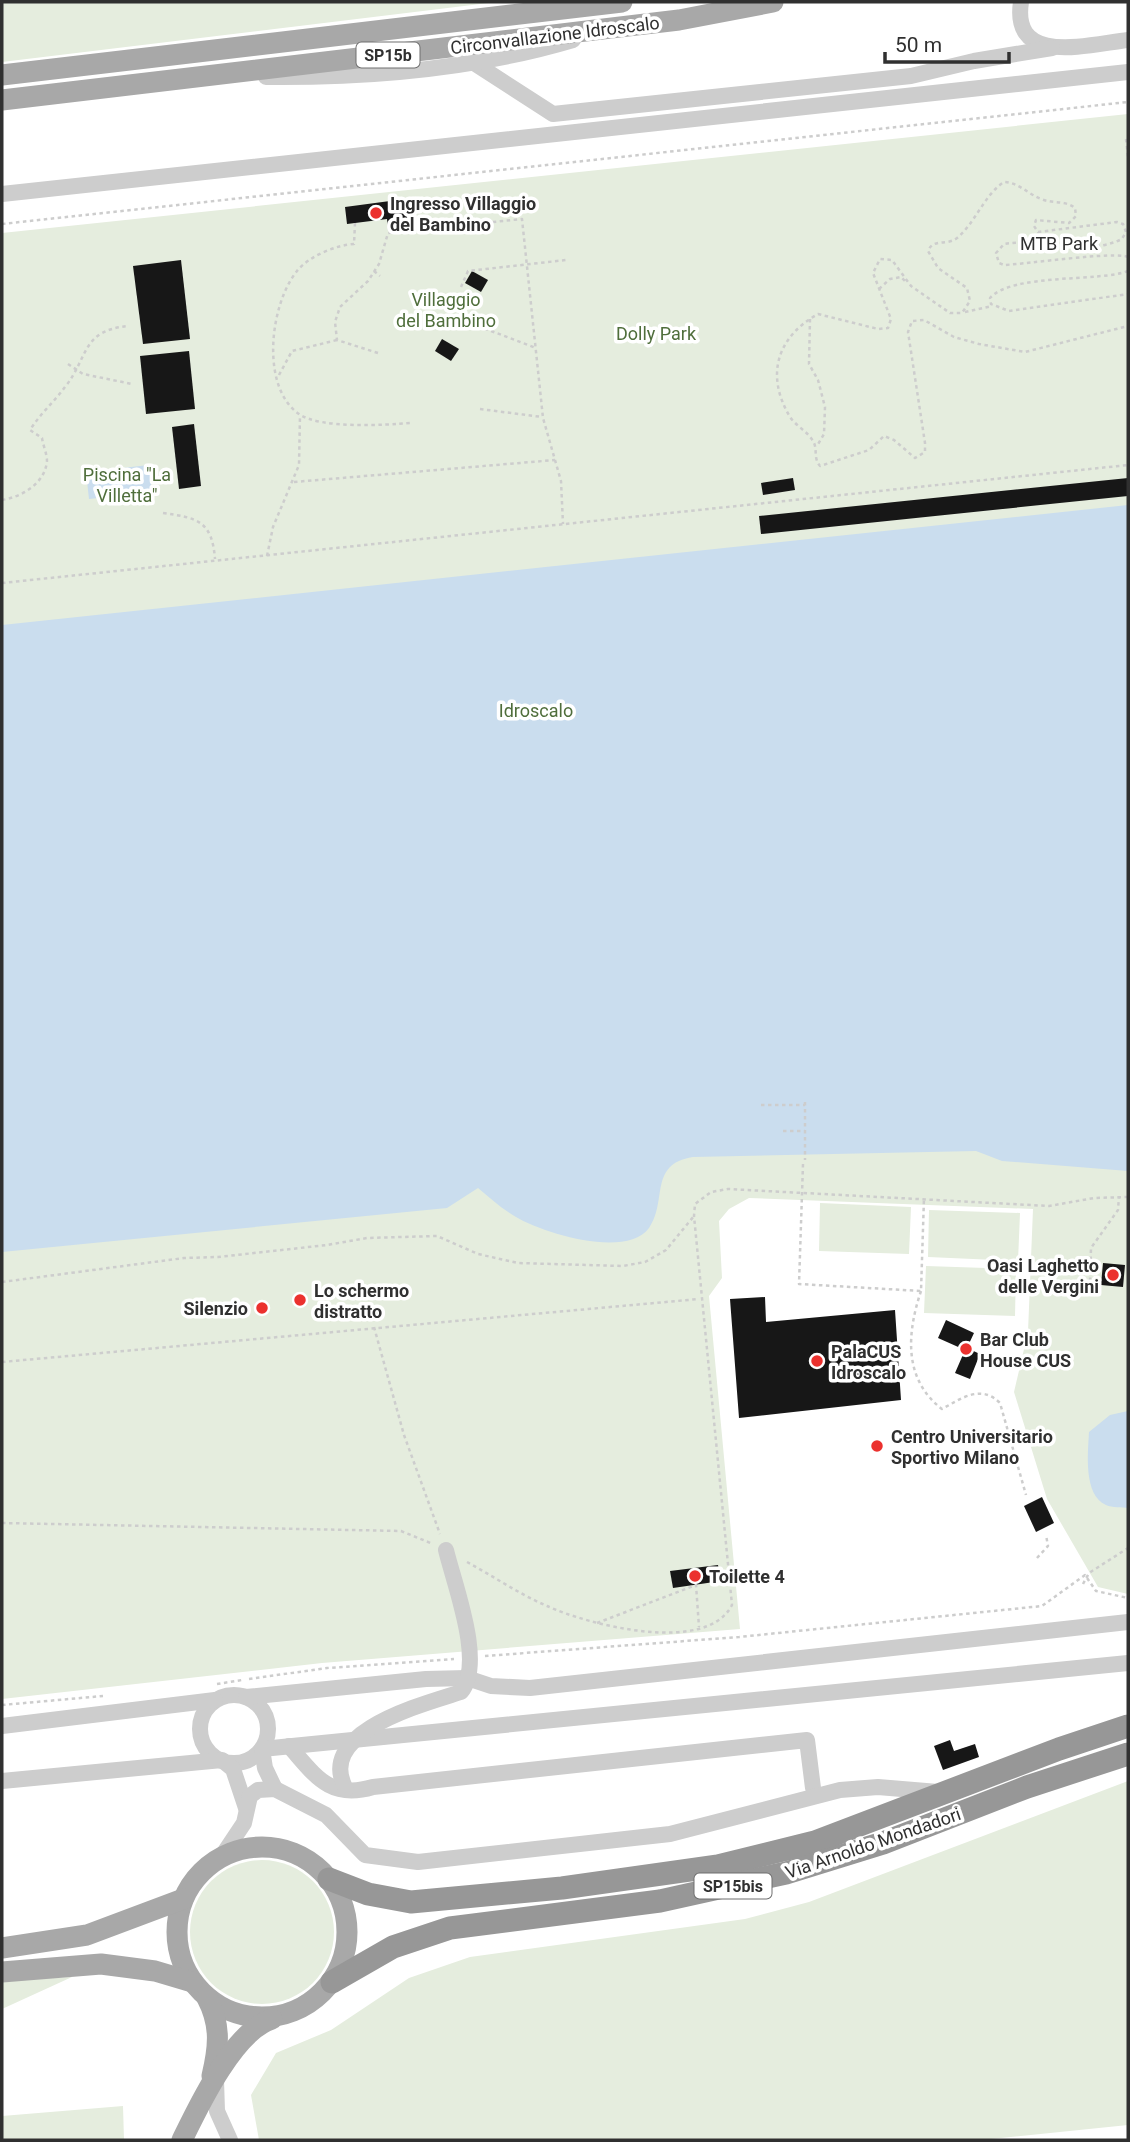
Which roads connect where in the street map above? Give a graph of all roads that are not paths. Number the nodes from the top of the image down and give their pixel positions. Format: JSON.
{"nodes":[{"id":1,"x":622,"y":2,"type":"edge"},
{"id":2,"x":773,"y":2,"type":"edge"},
{"id":3,"x":1021,"y":2,"type":"edge"},
{"id":4,"x":610,"y":29,"type":"junction"},
{"id":5,"x":1128,"y":40,"type":"edge"},
{"id":6,"x":1052,"y":48,"type":"junction"},
{"id":7,"x":471,"y":61,"type":"junction"},
{"id":8,"x":956,"y":65,"type":"junction"},
{"id":9,"x":1128,"y":72,"type":"edge"},
{"id":10,"x":2,"y":75,"type":"edge"},
{"id":11,"x":204,"y":76,"type":"junction"},
{"id":12,"x":932,"y":93,"type":"junction"},
{"id":13,"x":2,"y":100,"type":"edge"},
{"id":14,"x":2,"y":194,"type":"edge"},
{"id":15,"x":446,"y":1550,"type":"road end"},
{"id":16,"x":1128,"y":1622,"type":"edge"},
{"id":17,"x":1128,"y":1663,"type":"edge"},
{"id":18,"x":467,"y":1678,"type":"junction"},
{"id":19,"x":215,"y":1692,"type":"junction"},
{"id":20,"x":246,"y":1697,"type":"junction"},
{"id":21,"x":2,"y":1726,"type":"edge"},
{"id":22,"x":1128,"y":1727,"type":"edge"},
{"id":23,"x":350,"y":1742,"type":"junction"},
{"id":24,"x":289,"y":1746,"type":"junction"},
{"id":25,"x":262,"y":1749,"type":"junction"},
{"id":26,"x":1128,"y":1754,"type":"edge"},
{"id":27,"x":222,"y":1760,"type":"junction"},
{"id":28,"x":2,"y":1781,"type":"edge"},
{"id":29,"x":813,"y":1788,"type":"dead end"},
{"id":30,"x":275,"y":1789,"type":"junction"},
{"id":31,"x":346,"y":1789,"type":"junction"},
{"id":32,"x":944,"y":1793,"type":"junction"},
{"id":33,"x":246,"y":1808,"type":"junction"},
{"id":34,"x":222,"y":1856,"type":"junction"},
{"id":35,"x":329,"y":1879,"type":"junction"},
{"id":36,"x":183,"y":1899,"type":"junction"},
{"id":37,"x":2,"y":1948,"type":"edge"},
{"id":38,"x":2,"y":1972,"type":"edge"},
{"id":39,"x":192,"y":1982,"type":"junction"},
{"id":40,"x":332,"y":1982,"type":"junction"},
{"id":41,"x":207,"y":1998,"type":"junction"},
{"id":42,"x":288,"y":2014,"type":"junction"},
{"id":43,"x":212,"y":2086,"type":"junction"},
{"id":44,"x":182,"y":2140,"type":"edge"},
{"id":45,"x":230,"y":2140,"type":"edge"}],
"edges":[{"from":1,"to":10,"type":"main road","name":"Circonvallazione Idroscalo","number":"SP15b"},
{"from":2,"to":4,"type":"main road","name":"Circonvallazione Idroscalo","number":"SP15b"},
{"from":3,"to":6,"type":"street"},
{"from":4,"to":7,"type":"street"},
{"from":4,"to":11,"type":"main road","name":"Circonvallazione Idroscalo","number":"SP15b"},
{"from":5,"to":6,"type":"street"},
{"from":6,"to":8,"type":"street"},
{"from":7,"to":8,"type":"street"},
{"from":7,"to":11,"type":"street"},
{"from":8,"to":12,"type":"street"},
{"from":9,"to":12,"type":"street"},
{"from":11,"to":13,"type":"main road","name":"Circonvallazione Idroscalo","number":"SP15b"},
{"from":12,"to":14,"type":"street"},
{"from":15,"to":18,"type":"street"},
{"from":16,"to":18,"type":"street"},
{"from":17,"to":23,"type":"street"},
{"from":18,"to":20,"type":"street"},
{"from":18,"to":23,"type":"street"},
{"from":19,"to":20,"type":"street"},
{"from":19,"to":21,"type":"street"},
{"from":19,"to":27,"type":"street"},
{"from":20,"to":25,"type":"street"},
{"from":22,"to":32,"type":"highway","name":"Via Arnoldo Mondadori","number":"SP15bis"},
{"from":23,"to":24,"type":"street"},
{"from":23,"to":31,"type":"street"},
{"from":24,"to":25,"type":"street"},
{"from":24,"to":31,"type":"street"},
{"from":25,"to":27,"type":"street"},
{"from":25,"to":30,"type":"street"},
{"from":26,"to":40,"type":"highway","name":"Via Arnoldo Mondadori","number":"SP15bis"},
{"from":27,"to":28,"type":"street"},
{"from":27,"to":33,"type":"street"},
{"from":29,"to":31,"type":"street"},
{"from":30,"to":32,"type":"street"},
{"from":30,"to":33,"type":"street"},
{"from":32,"to":35,"type":"highway","name":"Via Arnoldo Mondadori","number":"SP15bis"},
{"from":33,"to":34,"type":"street"},
{"from":34,"to":35,"type":"main road","number":"SP15bis"},
{"from":34,"to":36,"type":"main road","number":"SP15bis"},
{"from":35,"to":40,"type":"main road","number":"SP15bis"},
{"from":36,"to":37,"type":"main road"},
{"from":36,"to":39,"type":"main road","number":"SP15bis"},
{"from":38,"to":39,"type":"main road"},
{"from":39,"to":41,"type":"main road","number":"SP15bis"},
{"from":40,"to":42,"type":"main road","number":"SP15bis"},
{"from":41,"to":42,"type":"main road","number":"SP15bis"},
{"from":41,"to":43,"type":"main road"},
{"from":42,"to":43,"type":"main road"},
{"from":43,"to":44,"type":"main road"},
{"from":43,"to":45,"type":"street"}]}
